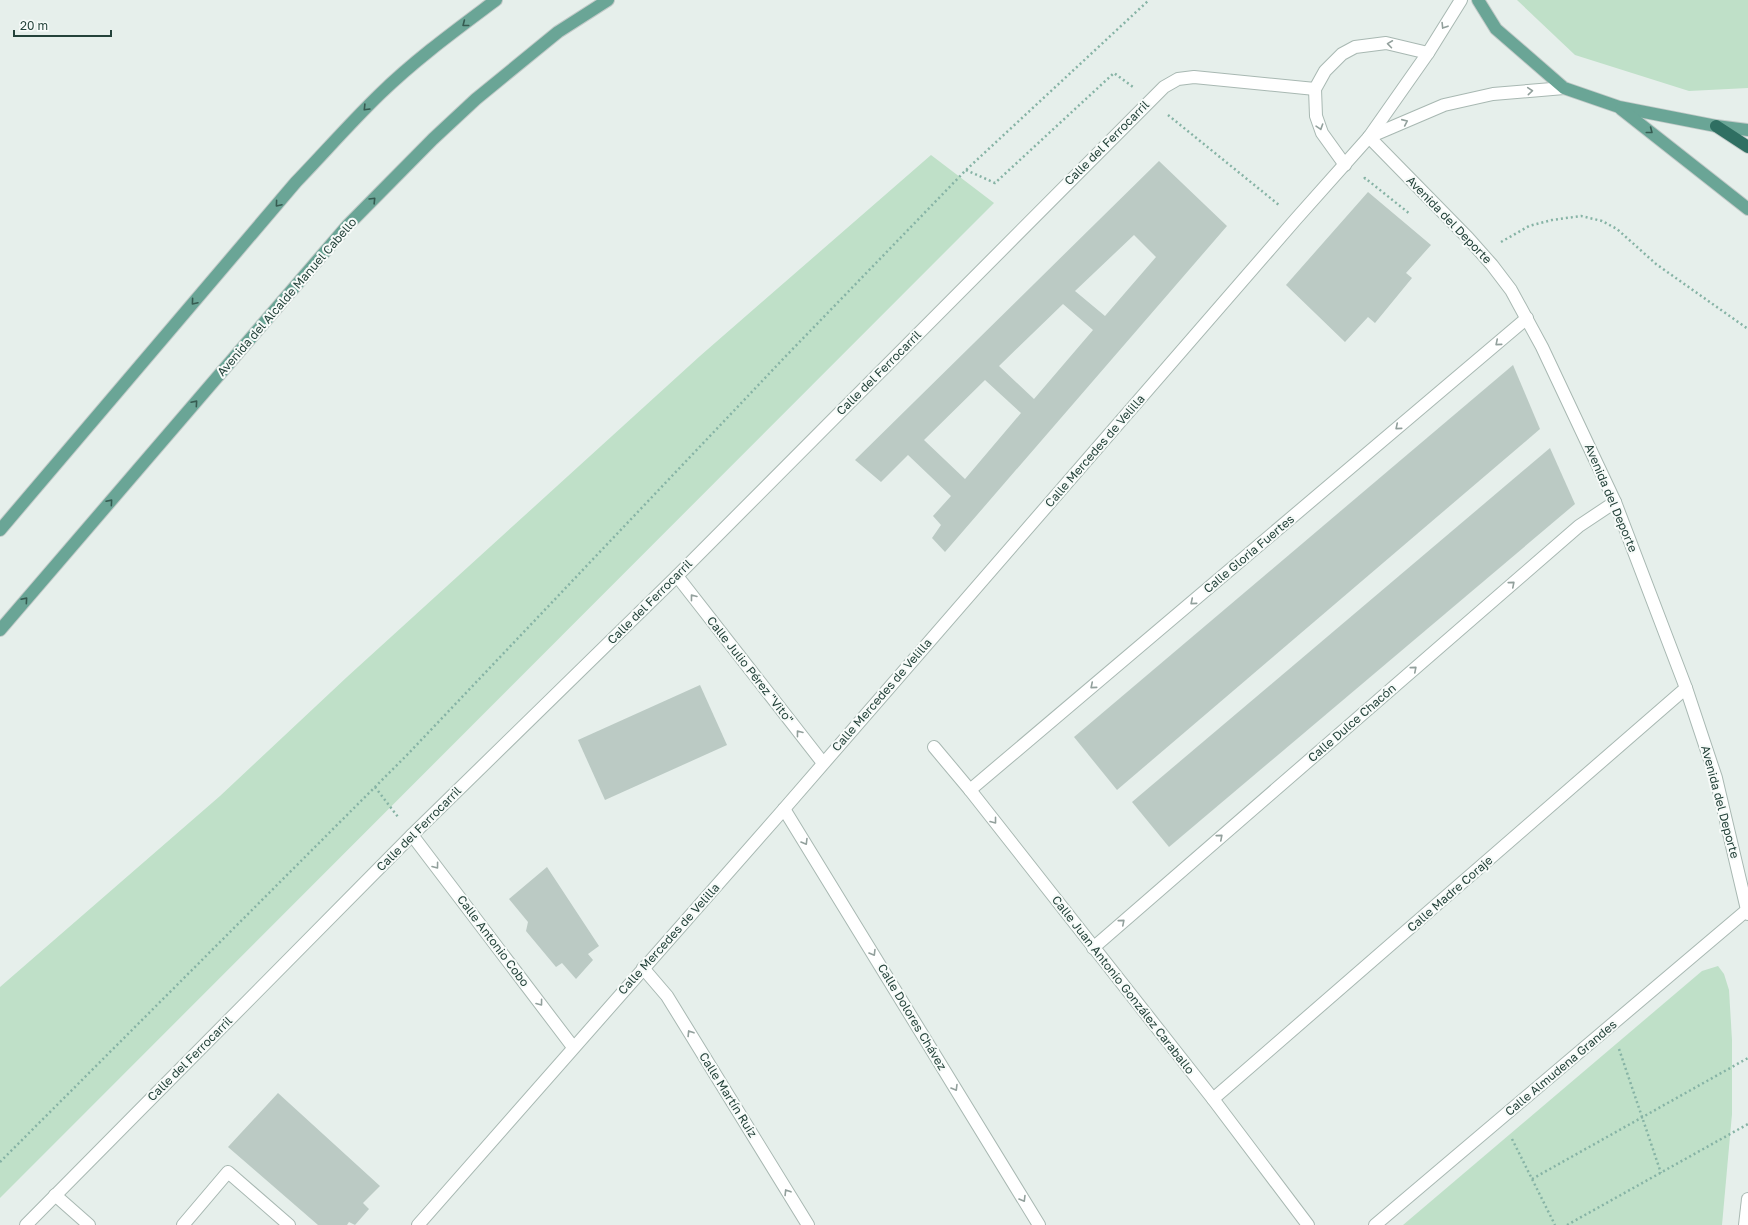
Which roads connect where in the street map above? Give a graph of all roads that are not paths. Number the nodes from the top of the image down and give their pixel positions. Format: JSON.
{"nodes":[{"id":1,"x":496,"y":0,"type":"edge"},
{"id":2,"x":608,"y":0,"type":"edge"},
{"id":3,"x":1461,"y":0,"type":"edge"},
{"id":4,"x":1478,"y":0,"type":"edge"},
{"id":5,"x":1428,"y":53,"type":"junction"},
{"id":6,"x":1315,"y":88,"type":"junction"},
{"id":7,"x":1564,"y":88,"type":"junction"},
{"id":8,"x":1619,"y":107,"type":"junction"},
{"id":9,"x":1716,"y":126,"type":"junction"},
{"id":10,"x":1748,"y":130,"type":"edge"},
{"id":11,"x":1369,"y":138,"type":"junction"},
{"id":12,"x":1748,"y":147,"type":"edge"},
{"id":13,"x":1345,"y":165,"type":"junction"},
{"id":14,"x":1748,"y":209,"type":"edge"},
{"id":15,"x":1527,"y":318,"type":"junction"},
{"id":16,"x":1615,"y":502,"type":"junction"},
{"id":17,"x":0,"y":530,"type":"edge"},
{"id":18,"x":677,"y":576,"type":"junction"},
{"id":19,"x":0,"y":630,"type":"edge"},
{"id":20,"x":1686,"y":688,"type":"junction"},
{"id":21,"x":934,"y":747,"type":"dead end"},
{"id":22,"x":823,"y":763,"type":"junction"},
{"id":23,"x":970,"y":790,"type":"junction"},
{"id":24,"x":784,"y":809,"type":"junction"},
{"id":25,"x":412,"y":835,"type":"junction"},
{"id":26,"x":1748,"y":910,"type":"edge"},
{"id":27,"x":1748,"y":914,"type":"edge"},
{"id":28,"x":1093,"y":948,"type":"junction"},
{"id":29,"x":643,"y":968,"type":"junction"},
{"id":30,"x":573,"y":1047,"type":"junction"},
{"id":31,"x":1213,"y":1099,"type":"junction"},
{"id":32,"x":55,"y":1195,"type":"junction"},
{"id":33,"x":1748,"y":1199,"type":"edge"},
{"id":34,"x":26,"y":1225,"type":"edge"},
{"id":35,"x":89,"y":1225,"type":"edge"},
{"id":36,"x":183,"y":1225,"type":"edge"},
{"id":37,"x":289,"y":1225,"type":"edge"},
{"id":38,"x":418,"y":1225,"type":"edge"},
{"id":39,"x":808,"y":1225,"type":"edge"},
{"id":40,"x":1039,"y":1225,"type":"edge"},
{"id":41,"x":1308,"y":1225,"type":"edge"},
{"id":42,"x":1375,"y":1225,"type":"edge"},
{"id":43,"x":1745,"y":1225,"type":"edge"}],
"edges":[{"from":1,"to":17,"type":"main road","one_way":true},
{"from":19,"to":2,"type":"main road","name":"Avenida del Alcalde Manuel Cabello","one_way":true},
{"from":3,"to":5,"type":"street","one_way":true},
{"from":4,"to":7,"type":"main road"},
{"from":5,"to":6,"type":"street","one_way":true},
{"from":5,"to":11,"type":"street"},
{"from":6,"to":13,"type":"street","one_way":true},
{"from":6,"to":18,"type":"street","name":"Calle del Ferrocarril"},
{"from":7,"to":8,"type":"main road"},
{"from":11,"to":7,"type":"street","one_way":true},
{"from":8,"to":9,"type":"main road"},
{"from":8,"to":14,"type":"main road","one_way":true},
{"from":9,"to":10,"type":"main road"},
{"from":9,"to":12,"type":"highway"},
{"from":11,"to":13,"type":"street","name":"Calle Mercedes de Velilla"},
{"from":11,"to":15,"type":"street","name":"Avenida del Deporte"},
{"from":13,"to":22,"type":"street","name":"Calle Mercedes de Velilla"},
{"from":15,"to":16,"type":"street","name":"Avenida del Deporte"},
{"from":15,"to":23,"type":"street","name":"Calle Gloria Fuertes","one_way":true},
{"from":16,"to":20,"type":"street","name":"Avenida del Deporte"},
{"from":28,"to":16,"type":"street","name":"Calle Dulce Chacón","one_way":true},
{"from":22,"to":18,"type":"street","name":"Calle Julio Pérez \"Vito\"","one_way":true},
{"from":18,"to":25,"type":"street","name":"Calle del Ferrocarril"},
{"from":20,"to":26,"type":"street","name":"Avenida del Deporte"},
{"from":20,"to":31,"type":"street","name":"Calle Madre Coraje"},
{"from":21,"to":23,"type":"street","name":"Calle Juan Antonio González Caraballo"},
{"from":22,"to":24,"type":"street","name":"Calle Mercedes de Velilla"},
{"from":23,"to":28,"type":"street","name":"Calle Juan Antonio González Caraballo","one_way":true},
{"from":24,"to":29,"type":"street","name":"Calle Mercedes de Velilla"},
{"from":24,"to":40,"type":"street","name":"Calle Dolores Chávez","one_way":true},
{"from":25,"to":30,"type":"street","name":"Calle Antonio Cobo","one_way":true},
{"from":25,"to":32,"type":"street","name":"Calle del Ferrocarril"},
{"from":26,"to":27,"type":"street","name":"Avenida del Deporte"},
{"from":26,"to":42,"type":"street","name":"Calle Almudena Grandes"},
{"from":28,"to":31,"type":"street","name":"Calle Juan Antonio González Caraballo"},
{"from":29,"to":30,"type":"street","name":"Calle Mercedes de Velilla"},
{"from":39,"to":29,"type":"street","name":"Calle Martín Ruiz","one_way":true},
{"from":30,"to":38,"type":"street","name":"Calle Mercedes de Velilla"},
{"from":31,"to":41,"type":"street","name":"Calle Juan Antonio González Caraballo"},
{"from":32,"to":34,"type":"street","name":"Calle del Ferrocarril"},
{"from":32,"to":35,"type":"street"},
{"from":33,"to":43,"type":"street"},
{"from":36,"to":37,"type":"street"}]}
